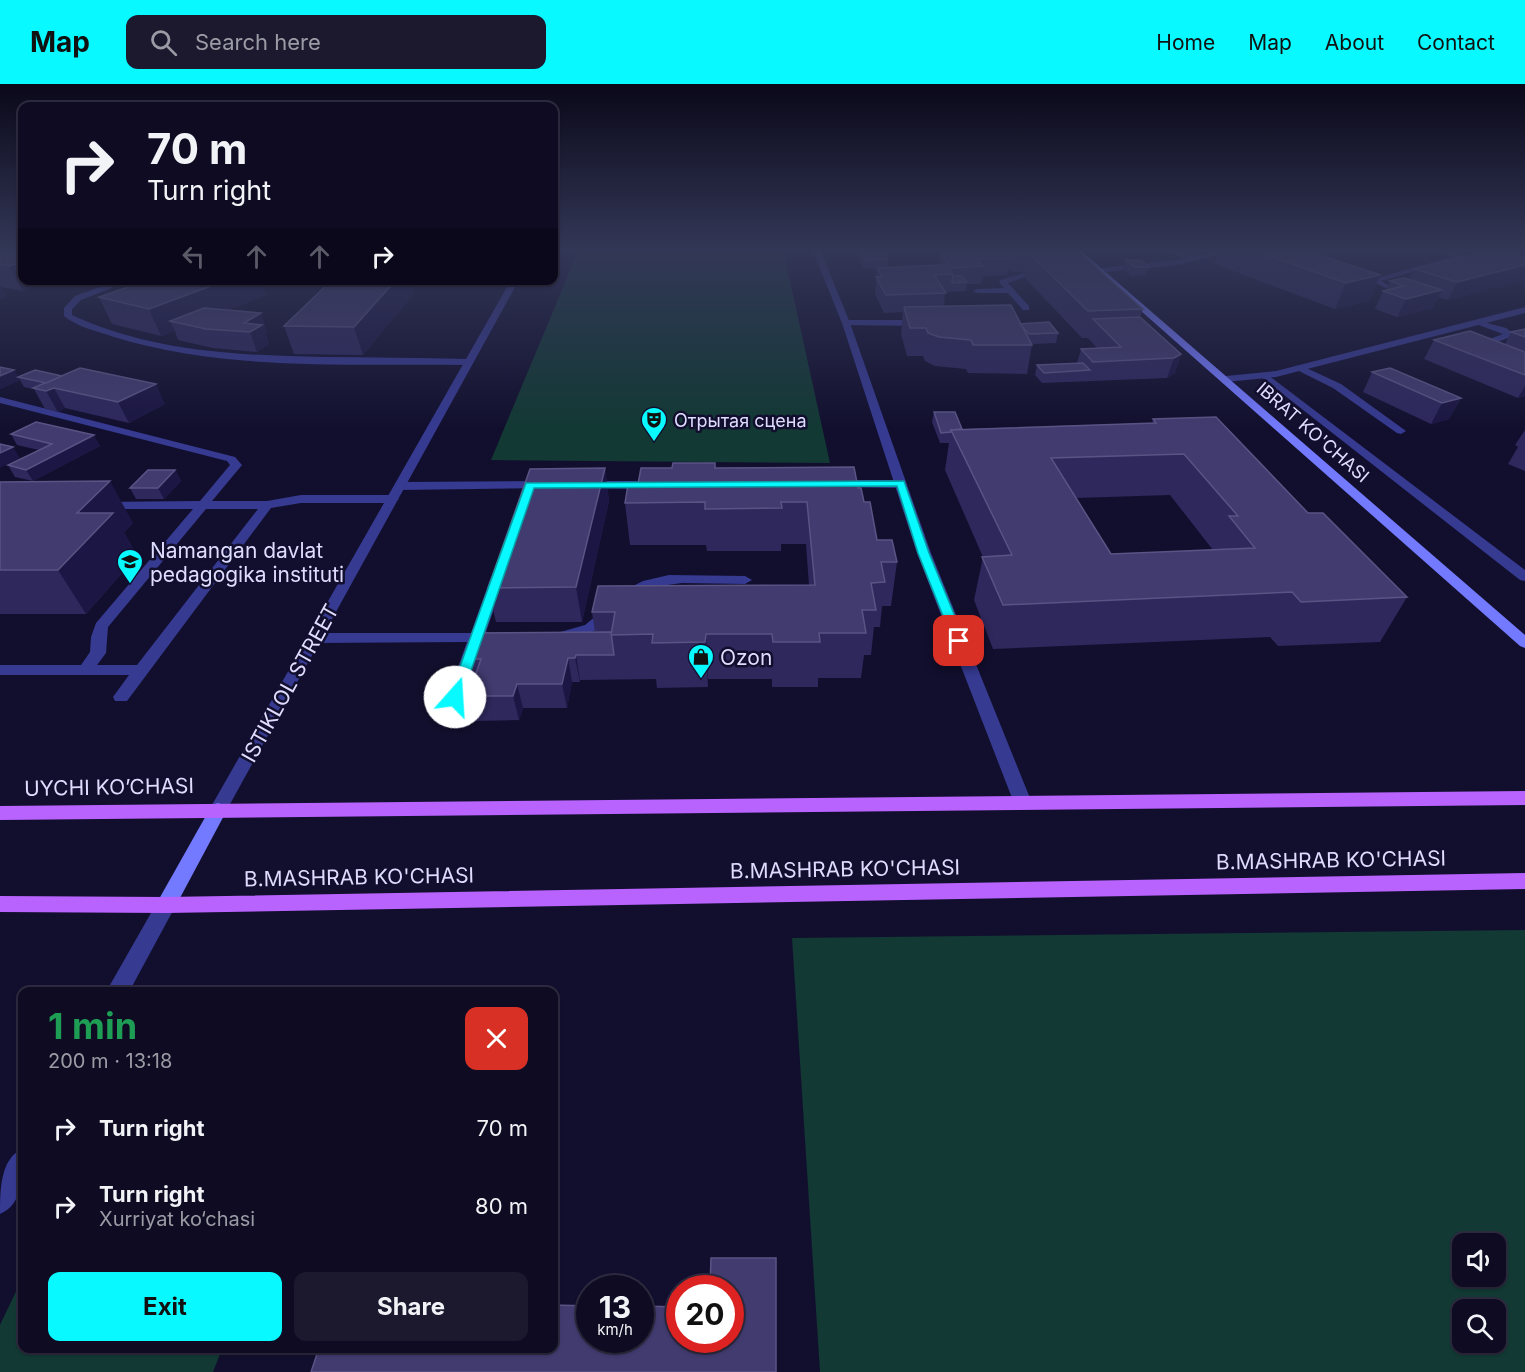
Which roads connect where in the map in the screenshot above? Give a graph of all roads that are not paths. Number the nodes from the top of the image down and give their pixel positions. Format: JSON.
{"nodes":[{"id":1,"x":69,"y":309,"type":"edge"},
{"id":2,"x":499,"y":309,"type":"edge"},
{"id":3,"x":840,"y":309,"type":"edge"},
{"id":4,"x":1145,"y":309,"type":"edge"},
{"id":5,"x":1525,"y":310,"type":"edge"},
{"id":6,"x":1479,"y":322,"type":"junction"},
{"id":7,"x":846,"y":323,"type":"junction"},
{"id":8,"x":939,"y":323,"type":"edge"},
{"id":9,"x":1490,"y":342,"type":"edge"},
{"id":10,"x":469,"y":362,"type":"junction"},
{"id":11,"x":1300,"y":368,"type":"junction"},
{"id":12,"x":1264,"y":375,"type":"junction"},
{"id":13,"x":1226,"y":379,"type":"junction"},
{"id":14,"x":0,"y":400,"type":"edge"},
{"id":15,"x":1401,"y":431,"type":"dead end"},
{"id":16,"x":901,"y":483,"type":"junction"},
{"id":17,"x":661,"y":484,"type":"edge"},
{"id":18,"x":829,"y":484,"type":"edge"},
{"id":19,"x":554,"y":485,"type":"edge"},
{"id":20,"x":578,"y":485,"type":"edge"},
{"id":21,"x":400,"y":486,"type":"junction"},
{"id":22,"x":393,"y":499,"type":"junction"},
{"id":23,"x":86,"y":505,"type":"edge"},
{"id":24,"x":203,"y":505,"type":"junction"},
{"id":25,"x":267,"y":505,"type":"junction"},
{"id":26,"x":503,"y":561,"type":"edge"},
{"id":27,"x":1523,"y":574,"type":"edge"},
{"id":28,"x":745,"y":580,"type":"dead end"},
{"id":29,"x":547,"y":636,"type":"edge"},
{"id":30,"x":476,"y":637,"type":"junction"},
{"id":31,"x":512,"y":637,"type":"edge"},
{"id":32,"x":315,"y":638,"type":"junction"},
{"id":33,"x":1525,"y":643,"type":"edge"},
{"id":34,"x":0,"y":670,"type":"edge"},
{"id":35,"x":85,"y":670,"type":"junction"},
{"id":36,"x":142,"y":670,"type":"junction"},
{"id":37,"x":121,"y":697,"type":"dead end"},
{"id":38,"x":448,"y":717,"type":"dead end"},
{"id":39,"x":1525,"y":798,"type":"edge"},
{"id":40,"x":1023,"y":803,"type":"junction"},
{"id":41,"x":218,"y":810,"type":"junction"},
{"id":42,"x":0,"y":813,"type":"edge"},
{"id":43,"x":1525,"y":881,"type":"edge"},
{"id":44,"x":0,"y":904,"type":"edge"},
{"id":45,"x":166,"y":904,"type":"junction"},
{"id":46,"x":120,"y":987,"type":"edge"},
{"id":47,"x":18,"y":1168,"type":"edge"},
{"id":48,"x":0,"y":1201,"type":"edge"}],
"edges":[{"from":1,"to":10,"type":"street"},
{"from":2,"to":10,"type":"street","name":"ISTIKLOL STREET"},
{"from":3,"to":7,"type":"street"},
{"from":4,"to":13,"type":"main road","name":"IBRAT KO'CHASI"},
{"from":5,"to":6,"type":"street"},
{"from":6,"to":9,"type":"street"},
{"from":6,"to":11,"type":"street"},
{"from":7,"to":8,"type":"street"},
{"from":7,"to":16,"type":"street"},
{"from":10,"to":21,"type":"street","name":"ISTIKLOL STREET"},
{"from":11,"to":12,"type":"street"},
{"from":11,"to":15,"type":"street"},
{"from":12,"to":13,"type":"street"},
{"from":12,"to":27,"type":"street"},
{"from":13,"to":33,"type":"main road","name":"IBRAT KO'CHASI"},
{"from":14,"to":24,"type":"street"},
{"from":16,"to":18,"type":"street"},
{"from":16,"to":40,"type":"street"},
{"from":17,"to":20,"type":"street"},
{"from":19,"to":21,"type":"street"},
{"from":21,"to":22,"type":"street","name":"ISTIKLOL STREET"},
{"from":22,"to":25,"type":"street"},
{"from":22,"to":32,"type":"street","name":"ISTIKLOL STREET"},
{"from":23,"to":24,"type":"street"},
{"from":24,"to":25,"type":"street"},
{"from":24,"to":35,"type":"street"},
{"from":25,"to":36,"type":"street"},
{"from":26,"to":30,"type":"street"},
{"from":28,"to":29,"type":"street"},
{"from":30,"to":31,"type":"street"},
{"from":30,"to":32,"type":"street"},
{"from":30,"to":38,"type":"street"},
{"from":32,"to":41,"type":"street","name":"ISTIKLOL STREET"},
{"from":34,"to":35,"type":"street"},
{"from":35,"to":36,"type":"street"},
{"from":36,"to":37,"type":"street"},
{"from":39,"to":40,"type":"main road"},
{"from":40,"to":41,"type":"main road"},
{"from":41,"to":42,"type":"main road","name":"UYCHI KO’CHASI"},
{"from":41,"to":45,"type":"main road","name":"ISTIKLOL STREET"},
{"from":43,"to":45,"type":"main road","name":"B.MASHRAB KO'CHASI"},
{"from":44,"to":45,"type":"main road"},
{"from":45,"to":46,"type":"street","name":"ISTIKLOL STREET"},
{"from":47,"to":48,"type":"street"}]}
